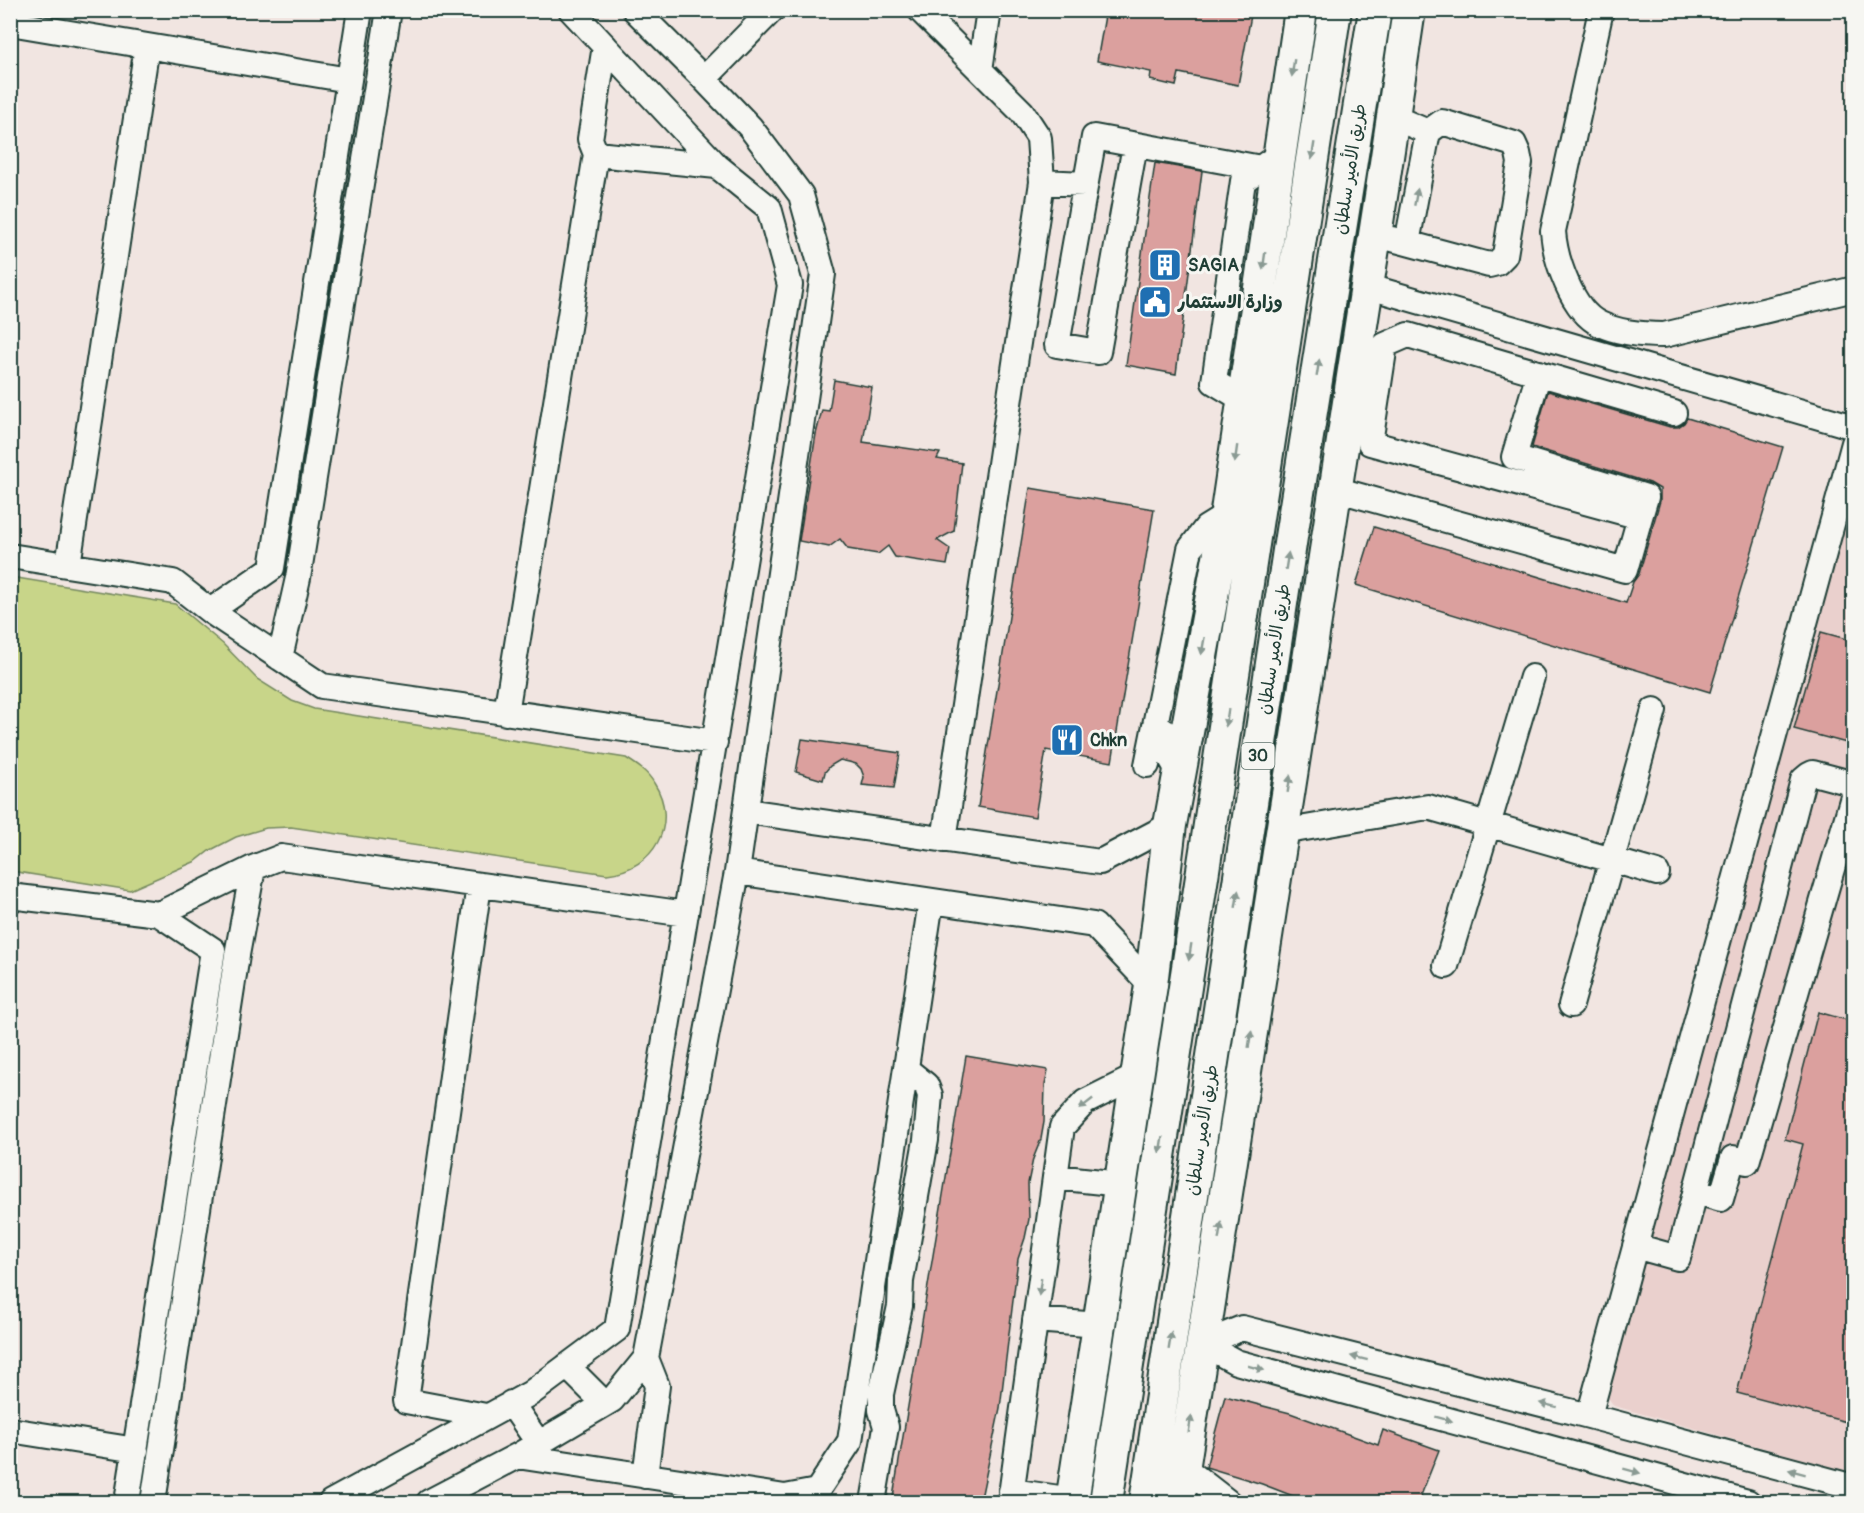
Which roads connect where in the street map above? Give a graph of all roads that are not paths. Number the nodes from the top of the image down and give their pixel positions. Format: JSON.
{"nodes":[{"id":1,"x":360,"y":10,"type":"edge"},
{"id":2,"x":388,"y":10,"type":"edge"},
{"id":3,"x":571,"y":10,"type":"edge"},
{"id":4,"x":635,"y":10,"type":"edge"},
{"id":5,"x":772,"y":10,"type":"edge"},
{"id":6,"x":920,"y":10,"type":"edge"},
{"id":7,"x":989,"y":10,"type":"edge"},
{"id":8,"x":1301,"y":10,"type":"edge"},
{"id":9,"x":1335,"y":10,"type":"edge"},
{"id":10,"x":1375,"y":10,"type":"edge"},
{"id":11,"x":1409,"y":10,"type":"edge"},
{"id":12,"x":1601,"y":10,"type":"edge"},
{"id":13,"x":10,"y":23,"type":"edge"},
{"id":14,"x":147,"y":46,"type":"junction"},
{"id":15,"x":605,"y":46,"type":"junction"},
{"id":16,"x":980,"y":70,"type":"junction"},
{"id":17,"x":704,"y":79,"type":"junction"},
{"id":18,"x":349,"y":80,"type":"junction"},
{"id":19,"x":1393,"y":117,"type":"junction"},
{"id":20,"x":1428,"y":132,"type":"junction"},
{"id":21,"x":1135,"y":146,"type":"junction"},
{"id":22,"x":596,"y":154,"type":"junction"},
{"id":23,"x":717,"y":166,"type":"junction"},
{"id":24,"x":1261,"y":168,"type":"junction"},
{"id":25,"x":1042,"y":182,"type":"junction"},
{"id":26,"x":1085,"y":184,"type":"junction"},
{"id":27,"x":1375,"y":235,"type":"junction"},
{"id":28,"x":1407,"y":243,"type":"junction"},
{"id":29,"x":1366,"y":286,"type":"junction"},
{"id":30,"x":1854,"y":289,"type":"edge"},
{"id":31,"x":1539,"y":373,"type":"junction"},
{"id":32,"x":1244,"y":400,"type":"junction"},
{"id":33,"x":1674,"y":413,"type":"dead end"},
{"id":34,"x":1854,"y":428,"type":"edge"},
{"id":35,"x":1854,"y":443,"type":"edge"},
{"id":36,"x":1511,"y":469,"type":"junction"},
{"id":37,"x":1335,"y":489,"type":"junction"},
{"id":38,"x":1226,"y":520,"type":"junction"},
{"id":39,"x":1256,"y":530,"type":"junction"},
{"id":40,"x":10,"y":556,"type":"edge"},
{"id":41,"x":68,"y":565,"type":"junction"},
{"id":42,"x":272,"y":568,"type":"junction"},
{"id":43,"x":298,"y":578,"type":"junction"},
{"id":44,"x":210,"y":611,"type":"junction"},
{"id":45,"x":280,"y":658,"type":"junction"},
{"id":46,"x":1533,"y":677,"type":"dead end"},
{"id":47,"x":1654,"y":710,"type":"dead end"},
{"id":48,"x":506,"y":713,"type":"junction"},
{"id":49,"x":1161,"y":729,"type":"junction"},
{"id":50,"x":715,"y":742,"type":"junction"},
{"id":51,"x":1147,"y":765,"type":"dead end"},
{"id":52,"x":1180,"y":774,"type":"junction"},
{"id":53,"x":1852,"y":785,"type":"edge"},
{"id":54,"x":746,"y":811,"type":"junction"},
{"id":55,"x":1488,"y":824,"type":"junction"},
{"id":56,"x":1170,"y":825,"type":"junction"},
{"id":57,"x":1282,"y":832,"type":"junction"},
{"id":58,"x":944,"y":840,"type":"junction"},
{"id":59,"x":1613,"y":860,"type":"junction"},
{"id":60,"x":253,"y":868,"type":"junction"},
{"id":61,"x":737,"y":872,"type":"junction"},
{"id":62,"x":1657,"y":873,"type":"dead end"},
{"id":63,"x":479,"y":885,"type":"junction"},
{"id":64,"x":10,"y":896,"type":"edge"},
{"id":65,"x":932,"y":901,"type":"junction"},
{"id":66,"x":159,"y":914,"type":"junction"},
{"id":67,"x":687,"y":914,"type":"junction"},
{"id":68,"x":1229,"y":946,"type":"junction"},
{"id":69,"x":213,"y":950,"type":"junction"},
{"id":70,"x":1263,"y":952,"type":"junction"},
{"id":71,"x":237,"y":955,"type":"junction"},
{"id":72,"x":1446,"y":966,"type":"dead end"},
{"id":73,"x":1151,"y":985,"type":"junction"},
{"id":74,"x":1571,"y":1005,"type":"dead end"},
{"id":75,"x":906,"y":1069,"type":"junction"},
{"id":76,"x":1137,"y":1076,"type":"junction"},
{"id":77,"x":1055,"y":1177,"type":"junction"},
{"id":78,"x":1121,"y":1184,"type":"junction"},
{"id":79,"x":1696,"y":1192,"type":"junction"},
{"id":80,"x":1635,"y":1246,"type":"junction"},
{"id":81,"x":1035,"y":1320,"type":"junction"},
{"id":82,"x":1099,"y":1325,"type":"junction"},
{"id":83,"x":1203,"y":1344,"type":"junction"},
{"id":84,"x":646,"y":1358,"type":"junction"},
{"id":85,"x":567,"y":1366,"type":"junction"},
{"id":86,"x":511,"y":1403,"type":"junction"},
{"id":87,"x":605,"y":1404,"type":"junction"},
{"id":88,"x":1087,"y":1406,"type":"junction"},
{"id":89,"x":1120,"y":1410,"type":"junction"},
{"id":90,"x":486,"y":1416,"type":"junction"},
{"id":91,"x":1589,"y":1416,"type":"junction"},
{"id":92,"x":10,"y":1430,"type":"edge"},
{"id":93,"x":538,"y":1444,"type":"junction"},
{"id":94,"x":136,"y":1450,"type":"junction"},
{"id":95,"x":517,"y":1456,"type":"junction"},
{"id":96,"x":1183,"y":1467,"type":"junction"},
{"id":97,"x":645,"y":1476,"type":"junction"},
{"id":98,"x":1854,"y":1487,"type":"edge"},
{"id":99,"x":1010,"y":1497,"type":"edge"},
{"id":100,"x":1072,"y":1501,"type":"edge"},
{"id":101,"x":127,"y":1503,"type":"edge"},
{"id":102,"x":153,"y":1503,"type":"edge"},
{"id":103,"x":331,"y":1503,"type":"edge"},
{"id":104,"x":429,"y":1503,"type":"edge"},
{"id":105,"x":873,"y":1503,"type":"edge"},
{"id":106,"x":1106,"y":1503,"type":"edge"},
{"id":107,"x":1146,"y":1503,"type":"edge"},
{"id":108,"x":1178,"y":1503,"type":"edge"},
{"id":109,"x":1228,"y":1503,"type":"edge"},
{"id":110,"x":1748,"y":1503,"type":"edge"}],
"edges":[{"from":1,"to":18,"type":"street"},
{"from":2,"to":43,"type":"street"},
{"from":3,"to":15,"type":"street"},
{"from":4,"to":17,"type":"street"},
{"from":5,"to":17,"type":"street"},
{"from":6,"to":16,"type":"street"},
{"from":7,"to":16,"type":"street"},
{"from":8,"to":24,"type":"main road","one_way":true},
{"from":9,"to":39,"type":"main road","name":"طريق الأمير سلطان","number":"30","one_way":true},
{"from":68,"to":10,"type":"main road","name":"طريق الأمير سلطان","number":"30","one_way":true},
{"from":11,"to":19,"type":"main road"},
{"from":12,"to":30,"type":"street"},
{"from":13,"to":14,"type":"street"},
{"from":14,"to":18,"type":"street"},
{"from":14,"to":41,"type":"street"},
{"from":15,"to":22,"type":"street"},
{"from":15,"to":23,"type":"street"},
{"from":16,"to":25,"type":"street"},
{"from":17,"to":54,"type":"street"},
{"from":18,"to":42,"type":"street"},
{"from":19,"to":20,"type":"street"},
{"from":19,"to":27,"type":"main road"},
{"from":28,"to":20,"type":"street","one_way":true},
{"from":20,"to":28,"type":"street"},
{"from":21,"to":24,"type":"street"},
{"from":21,"to":26,"type":"street"},
{"from":21,"to":26,"type":"street"},
{"from":22,"to":23,"type":"street"},
{"from":22,"to":48,"type":"street"},
{"from":23,"to":50,"type":"street"},
{"from":24,"to":32,"type":"main road","one_way":true},
{"from":24,"to":32,"type":"street"},
{"from":25,"to":26,"type":"street"},
{"from":25,"to":58,"type":"street"},
{"from":27,"to":28,"type":"street"},
{"from":27,"to":29,"type":"main road"},
{"from":29,"to":34,"type":"street"},
{"from":29,"to":37,"type":"main road"},
{"from":31,"to":33,"type":"street"},
{"from":31,"to":36,"type":"street"},
{"from":31,"to":36,"type":"street"},
{"from":32,"to":38,"type":"main road","one_way":true},
{"from":35,"to":80,"type":"street"},
{"from":36,"to":37,"type":"street"},
{"from":57,"to":37,"type":"main road","one_way":true},
{"from":38,"to":39,"type":"main road"},
{"from":38,"to":49,"type":"street"},
{"from":38,"to":52,"type":"main road","one_way":true},
{"from":39,"to":89,"type":"main road","name":"طريق الأمير سلطان","number":"30","one_way":true},
{"from":40,"to":41,"type":"street"},
{"from":41,"to":44,"type":"street"},
{"from":42,"to":43,"type":"street"},
{"from":42,"to":44,"type":"street"},
{"from":43,"to":45,"type":"street"},
{"from":44,"to":45,"type":"street"},
{"from":45,"to":48,"type":"street"},
{"from":46,"to":55,"type":"street"},
{"from":47,"to":59,"type":"street"},
{"from":48,"to":50,"type":"street"},
{"from":49,"to":51,"type":"street"},
{"from":49,"to":52,"type":"street"},
{"from":50,"to":67,"type":"street"},
{"from":52,"to":56,"type":"main road"},
{"from":53,"to":79,"type":"street"},
{"from":53,"to":79,"type":"street"},
{"from":54,"to":58,"type":"street"},
{"from":54,"to":61,"type":"street"},
{"from":55,"to":57,"type":"street"},
{"from":55,"to":59,"type":"street"},
{"from":55,"to":72,"type":"street"},
{"from":56,"to":58,"type":"street"},
{"from":56,"to":73,"type":"main road"},
{"from":57,"to":70,"type":"main road"},
{"from":59,"to":62,"type":"street"},
{"from":59,"to":74,"type":"street"},
{"from":60,"to":63,"type":"street"},
{"from":60,"to":66,"type":"street"},
{"from":60,"to":71,"type":"street"},
{"from":61,"to":65,"type":"street"},
{"from":61,"to":84,"type":"street"},
{"from":63,"to":67,"type":"street"},
{"from":63,"to":90,"type":"street"},
{"from":64,"to":66,"type":"street"},
{"from":65,"to":73,"type":"street"},
{"from":65,"to":75,"type":"street"},
{"from":66,"to":69,"type":"street"},
{"from":67,"to":85,"type":"street"},
{"from":68,"to":70,"type":"main road"},
{"from":107,"to":68,"type":"main road","name":"طريق الأمير سلطان","number":"30","one_way":true},
{"from":69,"to":71,"type":"street"},
{"from":69,"to":94,"type":"street"},
{"from":83,"to":70,"type":"main road","one_way":true},
{"from":71,"to":102,"type":"street"},
{"from":73,"to":76,"type":"main road"},
{"from":75,"to":97,"type":"street"},
{"from":75,"to":105,"type":"street"},
{"from":76,"to":77,"type":"street","one_way":true},
{"from":76,"to":78,"type":"main road"},
{"from":77,"to":78,"type":"street"},
{"from":77,"to":81,"type":"street","one_way":true},
{"from":78,"to":82,"type":"main road"},
{"from":79,"to":80,"type":"street"},
{"from":80,"to":91,"type":"street"},
{"from":81,"to":82,"type":"street"},
{"from":81,"to":99,"type":"street"},
{"from":82,"to":88,"type":"main road"},
{"from":91,"to":83,"type":"street","one_way":true},
{"from":96,"to":83,"type":"main road","one_way":true},
{"from":83,"to":110,"type":"street","one_way":true},
{"from":84,"to":87,"type":"street"},
{"from":84,"to":97,"type":"street"},
{"from":85,"to":86,"type":"street"},
{"from":85,"to":87,"type":"street"},
{"from":86,"to":90,"type":"street"},
{"from":86,"to":93,"type":"street"},
{"from":87,"to":93,"type":"street"},
{"from":88,"to":89,"type":"main road"},
{"from":88,"to":100,"type":"main road"},
{"from":89,"to":106,"type":"main road","name":"طريق الأمير سلطان","number":"30"},
{"from":90,"to":103,"type":"street"},
{"from":98,"to":91,"type":"street","one_way":true},
{"from":92,"to":94,"type":"street"},
{"from":93,"to":95,"type":"street"},
{"from":94,"to":101,"type":"street"},
{"from":95,"to":97,"type":"street"},
{"from":95,"to":104,"type":"street"},
{"from":96,"to":108,"type":"main road"},
{"from":96,"to":109,"type":"street"},
{"from":99,"to":100,"type":"street"}]}
